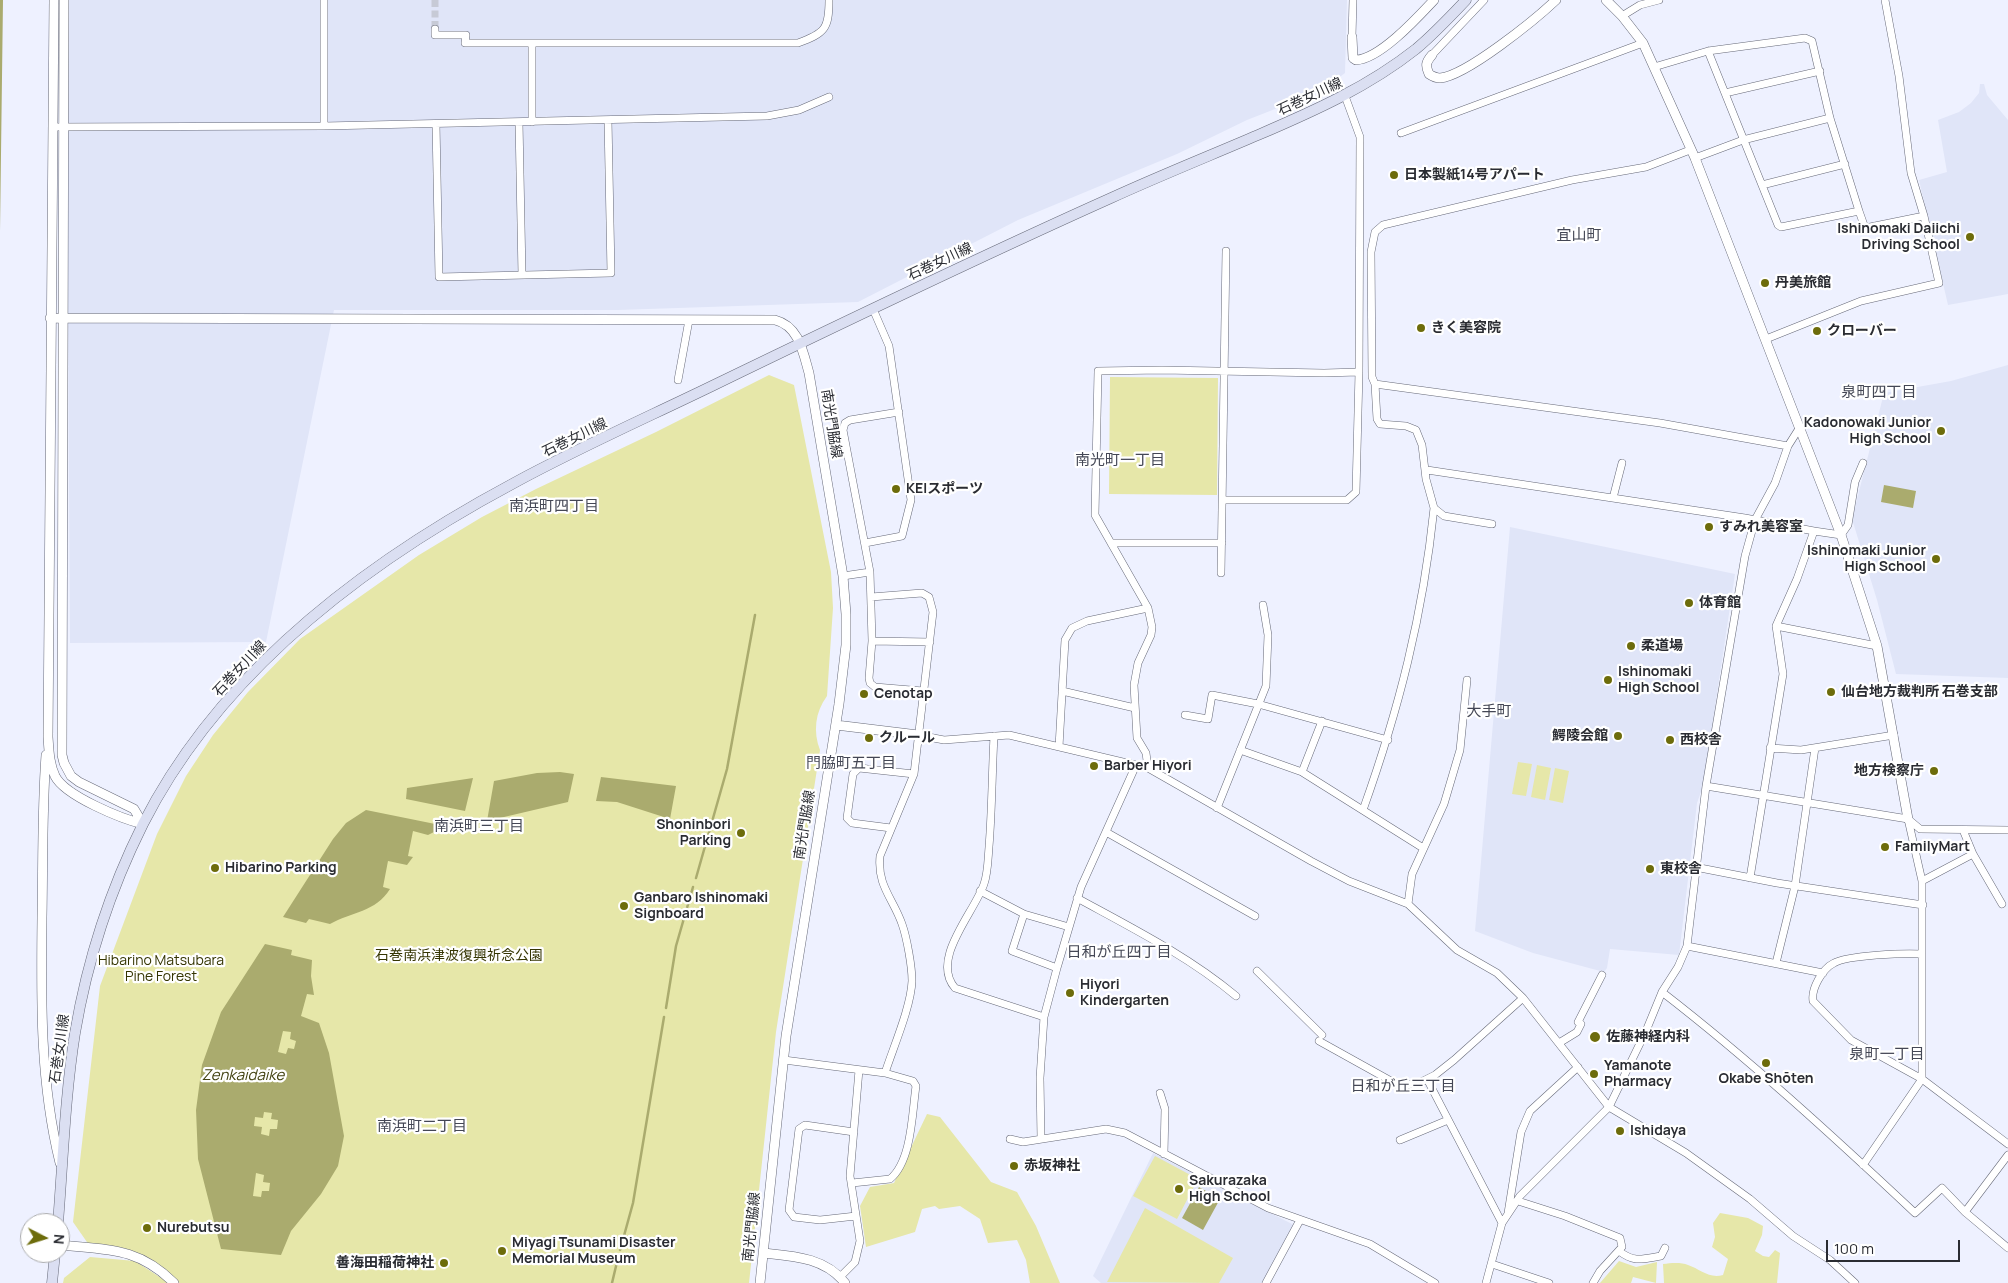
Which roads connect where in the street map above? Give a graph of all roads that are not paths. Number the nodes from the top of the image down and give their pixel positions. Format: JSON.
{"nodes":[{"id":1,"x":54,"y":0,"type":"edge"},
{"id":2,"x":64,"y":0,"type":"edge"},
{"id":3,"x":324,"y":0,"type":"edge"},
{"id":4,"x":829,"y":0,"type":"edge"},
{"id":5,"x":1353,"y":0,"type":"edge"},
{"id":6,"x":1434,"y":0,"type":"edge"},
{"id":7,"x":1466,"y":0,"type":"edge"},
{"id":8,"x":1484,"y":0,"type":"edge"},
{"id":9,"x":1556,"y":0,"type":"edge"},
{"id":10,"x":1606,"y":0,"type":"edge"},
{"id":11,"x":1659,"y":0,"type":"edge"},
{"id":12,"x":1885,"y":0,"type":"edge"},
{"id":13,"x":1622,"y":16,"type":"junction"},
{"id":14,"x":435,"y":29,"type":"dead end"},
{"id":15,"x":1352,"y":37,"type":"joint"},
{"id":16,"x":532,"y":43,"type":"junction"},
{"id":17,"x":1643,"y":43,"type":"junction"},
{"id":18,"x":1708,"y":51,"type":"junction"},
{"id":19,"x":1432,"y":55,"type":"joint"},
{"id":20,"x":1654,"y":67,"type":"junction"},
{"id":21,"x":1820,"y":71,"type":"junction"},
{"id":22,"x":1725,"y":93,"type":"junction"},
{"id":23,"x":1345,"y":96,"type":"junction"},
{"id":24,"x":829,"y":97,"type":"dead end"},
{"id":25,"x":1830,"y":118,"type":"junction"},
{"id":26,"x":608,"y":120,"type":"junction"},
{"id":27,"x":519,"y":122,"type":"junction"},
{"id":28,"x":532,"y":122,"type":"junction"},
{"id":29,"x":436,"y":124,"type":"junction"},
{"id":30,"x":324,"y":126,"type":"junction"},
{"id":31,"x":58,"y":127,"type":"junction"},
{"id":32,"x":1401,"y":133,"type":"dead end"},
{"id":33,"x":1743,"y":140,"type":"junction"},
{"id":34,"x":1692,"y":154,"type":"junction"},
{"id":35,"x":1845,"y":164,"type":"junction"},
{"id":36,"x":1762,"y":184,"type":"junction"},
{"id":37,"x":1859,"y":210,"type":"junction"},
{"id":38,"x":1924,"y":216,"type":"junction"},
{"id":39,"x":1226,"y":251,"type":"dead end"},
{"id":40,"x":1360,"y":252,"type":"junction"},
{"id":41,"x":1371,"y":252,"type":"junction"},
{"id":42,"x":522,"y":275,"type":"junction"},
{"id":43,"x":873,"y":309,"type":"junction"},
{"id":44,"x":50,"y":318,"type":"junction"},
{"id":45,"x":62,"y":318,"type":"junction"},
{"id":46,"x":689,"y":320,"type":"junction"},
{"id":47,"x":1766,"y":339,"type":"junction"},
{"id":48,"x":800,"y":343,"type":"junction"},
{"id":49,"x":1224,"y":370,"type":"junction"},
{"id":50,"x":1359,"y":372,"type":"junction"},
{"id":51,"x":678,"y":380,"type":"dead end"},
{"id":52,"x":1375,"y":384,"type":"junction"},
{"id":53,"x":899,"y":412,"type":"junction"},
{"id":54,"x":1800,"y":427,"type":"junction"},
{"id":55,"x":1788,"y":446,"type":"junction"},
{"id":56,"x":1622,"y":463,"type":"dead end"},
{"id":57,"x":1863,"y":463,"type":"dead end"},
{"id":58,"x":1427,"y":470,"type":"junction"},
{"id":59,"x":1613,"y":498,"type":"junction"},
{"id":60,"x":1223,"y":500,"type":"junction"},
{"id":61,"x":1434,"y":508,"type":"junction"},
{"id":62,"x":1755,"y":520,"type":"junction"},
{"id":63,"x":1492,"y":524,"type":"dead end"},
{"id":64,"x":1814,"y":531,"type":"junction"},
{"id":65,"x":1841,"y":535,"type":"junction"},
{"id":66,"x":865,"y":543,"type":"junction"},
{"id":67,"x":1111,"y":543,"type":"junction"},
{"id":68,"x":1222,"y":543,"type":"junction"},
{"id":69,"x":870,"y":572,"type":"junction"},
{"id":70,"x":1221,"y":573,"type":"dead end"},
{"id":71,"x":842,"y":576,"type":"junction"},
{"id":72,"x":871,"y":597,"type":"junction"},
{"id":73,"x":1263,"y":605,"type":"dead end"},
{"id":74,"x":1148,"y":608,"type":"junction"},
{"id":75,"x":1776,"y":626,"type":"junction"},
{"id":76,"x":872,"y":641,"type":"junction"},
{"id":77,"x":930,"y":642,"type":"junction"},
{"id":78,"x":1878,"y":646,"type":"junction"},
{"id":79,"x":1467,"y":680,"type":"dead end"},
{"id":80,"x":924,"y":691,"type":"junction"},
{"id":81,"x":1062,"y":691,"type":"junction"},
{"id":82,"x":1258,"y":704,"type":"junction"},
{"id":83,"x":1135,"y":708,"type":"junction"},
{"id":84,"x":1185,"y":715,"type":"dead end"},
{"id":85,"x":1322,"y":721,"type":"junction"},
{"id":86,"x":836,"y":725,"type":"junction"},
{"id":87,"x":918,"y":735,"type":"junction"},
{"id":88,"x":1894,"y":735,"type":"junction"},
{"id":89,"x":994,"y":736,"type":"junction"},
{"id":90,"x":48,"y":737,"type":"junction"},
{"id":91,"x":1388,"y":740,"type":"junction"},
{"id":92,"x":1059,"y":747,"type":"junction"},
{"id":93,"x":1770,"y":748,"type":"junction"},
{"id":94,"x":1815,"y":748,"type":"junction"},
{"id":95,"x":1240,"y":750,"type":"junction"},
{"id":96,"x":1136,"y":765,"type":"junction"},
{"id":97,"x":1148,"y":768,"type":"junction"},
{"id":98,"x":1302,"y":772,"type":"junction"},
{"id":99,"x":914,"y":774,"type":"junction"},
{"id":100,"x":1706,"y":786,"type":"junction"},
{"id":101,"x":1762,"y":796,"type":"junction"},
{"id":102,"x":1807,"y":803,"type":"junction"},
{"id":103,"x":1218,"y":808,"type":"junction"},
{"id":104,"x":1363,"y":810,"type":"junction"},
{"id":105,"x":1908,"y":819,"type":"junction"},
{"id":106,"x":143,"y":824,"type":"junction"},
{"id":107,"x":891,"y":828,"type":"junction"},
{"id":108,"x":1963,"y":830,"type":"junction"},
{"id":109,"x":2008,"y":830,"type":"edge"},
{"id":110,"x":1106,"y":832,"type":"junction"},
{"id":111,"x":1423,"y":848,"type":"junction"},
{"id":112,"x":1973,"y":854,"type":"junction"},
{"id":113,"x":1695,"y":867,"type":"junction"},
{"id":114,"x":1750,"y":878,"type":"junction"},
{"id":115,"x":1922,"y":881,"type":"junction"},
{"id":116,"x":1795,"y":886,"type":"junction"},
{"id":117,"x":980,"y":891,"type":"junction"},
{"id":118,"x":1077,"y":898,"type":"junction"},
{"id":119,"x":1408,"y":904,"type":"junction"},
{"id":120,"x":2002,"y":904,"type":"dead end"},
{"id":121,"x":1923,"y":905,"type":"junction"},
{"id":122,"x":1024,"y":914,"type":"junction"},
{"id":123,"x":1255,"y":916,"type":"dead end"},
{"id":124,"x":1069,"y":927,"type":"junction"},
{"id":125,"x":1687,"y":946,"type":"junction"},
{"id":126,"x":1922,"y":954,"type":"junction"},
{"id":127,"x":1776,"y":963,"type":"junction"},
{"id":128,"x":1057,"y":968,"type":"junction"},
{"id":129,"x":1257,"y":971,"type":"dead end"},
{"id":130,"x":1823,"y":973,"type":"junction"},
{"id":131,"x":1602,"y":975,"type":"dead end"},
{"id":132,"x":1662,"y":992,"type":"junction"},
{"id":133,"x":1236,"y":996,"type":"dead end"},
{"id":134,"x":1523,"y":998,"type":"junction"},
{"id":135,"x":1044,"y":1017,"type":"junction"},
{"id":136,"x":1559,"y":1043,"type":"junction"},
{"id":137,"x":784,"y":1060,"type":"junction"},
{"id":138,"x":1578,"y":1067,"type":"junction"},
{"id":139,"x":859,"y":1070,"type":"junction"},
{"id":140,"x":885,"y":1074,"type":"junction"},
{"id":141,"x":1427,"y":1079,"type":"junction"},
{"id":142,"x":1922,"y":1079,"type":"junction"},
{"id":143,"x":1160,"y":1093,"type":"dead end"},
{"id":144,"x":1609,"y":1107,"type":"junction"},
{"id":145,"x":1448,"y":1120,"type":"junction"},
{"id":146,"x":854,"y":1132,"type":"junction"},
{"id":147,"x":1010,"y":1139,"type":"dead end"},
{"id":148,"x":1041,"y":1139,"type":"junction"},
{"id":149,"x":1400,"y":1140,"type":"dead end"},
{"id":150,"x":2008,"y":1144,"type":"edge"},
{"id":151,"x":1164,"y":1154,"type":"junction"},
{"id":152,"x":2008,"y":1155,"type":"edge"},
{"id":153,"x":1863,"y":1165,"type":"junction"},
{"id":154,"x":61,"y":1166,"type":"junction"},
{"id":155,"x":852,"y":1184,"type":"junction"},
{"id":156,"x":1518,"y":1200,"type":"junction"},
{"id":157,"x":1965,"y":1212,"type":"junction"},
{"id":158,"x":59,"y":1213,"type":"edge"},
{"id":159,"x":856,"y":1216,"type":"junction"},
{"id":160,"x":1507,"y":1216,"type":"junction"},
{"id":161,"x":1300,"y":1220,"type":"junction"},
{"id":162,"x":1502,"y":1223,"type":"junction"},
{"id":163,"x":70,"y":1245,"type":"edge"},
{"id":164,"x":1665,"y":1248,"type":"dead end"},
{"id":165,"x":2008,"y":1248,"type":"edge"},
{"id":166,"x":1619,"y":1251,"type":"junction"},
{"id":167,"x":763,"y":1253,"type":"junction"},
{"id":168,"x":54,"y":1263,"type":"edge"},
{"id":169,"x":1492,"y":1264,"type":"junction"},
{"id":170,"x":842,"y":1280,"type":"edge"},
{"id":171,"x":52,"y":1283,"type":"edge"},
{"id":172,"x":174,"y":1283,"type":"edge"},
{"id":173,"x":760,"y":1283,"type":"edge"},
{"id":174,"x":1266,"y":1283,"type":"edge"},
{"id":175,"x":1435,"y":1283,"type":"edge"},
{"id":176,"x":1486,"y":1283,"type":"edge"},
{"id":177,"x":1550,"y":1283,"type":"edge"},
{"id":178,"x":1593,"y":1283,"type":"edge"},
{"id":179,"x":1855,"y":1283,"type":"edge"}],
"edges":[{"from":1,"to":31,"type":"street"},
{"from":2,"to":31,"type":"street"},
{"from":3,"to":30,"type":"street"},
{"from":4,"to":16,"type":"street"},
{"from":5,"to":15,"type":"street"},
{"from":6,"to":15,"type":"street"},
{"from":7,"to":23,"type":"main road","name":"石巻女川線"},
{"from":8,"to":19,"type":"street"},
{"from":9,"to":19,"type":"street"},
{"from":10,"to":13,"type":"street"},
{"from":11,"to":13,"type":"street"},
{"from":12,"to":38,"type":"street"},
{"from":13,"to":17,"type":"street"},
{"from":14,"to":16,"type":"street"},
{"from":16,"to":28,"type":"street"},
{"from":17,"to":20,"type":"street"},
{"from":17,"to":32,"type":"street"},
{"from":18,"to":20,"type":"street"},
{"from":18,"to":21,"type":"street"},
{"from":18,"to":22,"type":"street"},
{"from":20,"to":34,"type":"street"},
{"from":21,"to":22,"type":"street"},
{"from":21,"to":25,"type":"street"},
{"from":22,"to":33,"type":"street"},
{"from":23,"to":40,"type":"street"},
{"from":23,"to":43,"type":"main road","name":"石巻女川線"},
{"from":24,"to":26,"type":"street"},
{"from":25,"to":33,"type":"street"},
{"from":25,"to":35,"type":"street"},
{"from":26,"to":28,"type":"street"},
{"from":26,"to":42,"type":"street"},
{"from":27,"to":28,"type":"street"},
{"from":27,"to":29,"type":"street"},
{"from":27,"to":42,"type":"street"},
{"from":29,"to":30,"type":"street"},
{"from":29,"to":42,"type":"street"},
{"from":30,"to":31,"type":"street"},
{"from":31,"to":44,"type":"street"},
{"from":31,"to":45,"type":"street"},
{"from":33,"to":34,"type":"street"},
{"from":33,"to":36,"type":"street"},
{"from":34,"to":41,"type":"street"},
{"from":34,"to":47,"type":"street"},
{"from":35,"to":36,"type":"street"},
{"from":35,"to":37,"type":"street"},
{"from":36,"to":37,"type":"street"},
{"from":37,"to":38,"type":"street"},
{"from":38,"to":47,"type":"street"},
{"from":39,"to":49,"type":"street"},
{"from":40,"to":41,"type":"street"},
{"from":40,"to":50,"type":"street"},
{"from":41,"to":52,"type":"street"},
{"from":43,"to":48,"type":"main road","name":"石巻女川線"},
{"from":43,"to":53,"type":"street"},
{"from":44,"to":45,"type":"street"},
{"from":44,"to":90,"type":"street"},
{"from":45,"to":46,"type":"street"},
{"from":45,"to":106,"type":"street"},
{"from":46,"to":48,"type":"street"},
{"from":46,"to":51,"type":"street"},
{"from":47,"to":54,"type":"street"},
{"from":48,"to":71,"type":"street","name":"南光門脇線"},
{"from":48,"to":106,"type":"main road","name":"石巻女川線"},
{"from":49,"to":50,"type":"street"},
{"from":49,"to":60,"type":"street"},
{"from":49,"to":67,"type":"street"},
{"from":50,"to":60,"type":"street"},
{"from":52,"to":55,"type":"street"},
{"from":52,"to":58,"type":"street"},
{"from":53,"to":66,"type":"street"},
{"from":53,"to":66,"type":"street"},
{"from":54,"to":55,"type":"street"},
{"from":54,"to":65,"type":"street"},
{"from":55,"to":62,"type":"street"},
{"from":56,"to":59,"type":"street"},
{"from":57,"to":65,"type":"street"},
{"from":58,"to":59,"type":"street"},
{"from":58,"to":61,"type":"street"},
{"from":59,"to":62,"type":"street"},
{"from":60,"to":68,"type":"street"},
{"from":61,"to":63,"type":"street"},
{"from":61,"to":91,"type":"street"},
{"from":62,"to":64,"type":"street"},
{"from":62,"to":100,"type":"street"},
{"from":64,"to":65,"type":"street"},
{"from":64,"to":75,"type":"street"},
{"from":65,"to":78,"type":"street"},
{"from":66,"to":69,"type":"street"},
{"from":67,"to":68,"type":"street"},
{"from":67,"to":74,"type":"street"},
{"from":68,"to":70,"type":"street"},
{"from":69,"to":71,"type":"street"},
{"from":69,"to":72,"type":"street"},
{"from":71,"to":86,"type":"street","name":"南光門脇線"},
{"from":72,"to":76,"type":"street"},
{"from":72,"to":77,"type":"street"},
{"from":73,"to":82,"type":"street"},
{"from":74,"to":81,"type":"street"},
{"from":74,"to":83,"type":"street"},
{"from":75,"to":78,"type":"street"},
{"from":75,"to":93,"type":"street"},
{"from":76,"to":77,"type":"street"},
{"from":76,"to":80,"type":"street"},
{"from":77,"to":80,"type":"street"},
{"from":78,"to":88,"type":"street"},
{"from":79,"to":111,"type":"street"},
{"from":80,"to":87,"type":"street"},
{"from":81,"to":83,"type":"street"},
{"from":81,"to":92,"type":"street"},
{"from":82,"to":84,"type":"street"},
{"from":82,"to":85,"type":"street"},
{"from":82,"to":95,"type":"street"},
{"from":83,"to":97,"type":"street"},
{"from":85,"to":91,"type":"street"},
{"from":85,"to":98,"type":"street"},
{"from":86,"to":87,"type":"street"},
{"from":86,"to":137,"type":"street","name":"南光門脇線"},
{"from":87,"to":89,"type":"street"},
{"from":87,"to":99,"type":"street"},
{"from":88,"to":94,"type":"street"},
{"from":88,"to":105,"type":"street"},
{"from":89,"to":92,"type":"street"},
{"from":89,"to":117,"type":"street"},
{"from":90,"to":106,"type":"street"},
{"from":90,"to":154,"type":"street"},
{"from":91,"to":104,"type":"street"},
{"from":92,"to":96,"type":"street"},
{"from":93,"to":94,"type":"street"},
{"from":93,"to":101,"type":"street"},
{"from":94,"to":102,"type":"street"},
{"from":95,"to":98,"type":"street"},
{"from":95,"to":103,"type":"street"},
{"from":96,"to":97,"type":"street"},
{"from":96,"to":110,"type":"street"},
{"from":97,"to":103,"type":"street"},
{"from":98,"to":104,"type":"street"},
{"from":99,"to":107,"type":"street"},
{"from":99,"to":107,"type":"street"},
{"from":100,"to":101,"type":"street"},
{"from":100,"to":113,"type":"street"},
{"from":101,"to":102,"type":"street"},
{"from":101,"to":114,"type":"street"},
{"from":102,"to":105,"type":"street"},
{"from":102,"to":116,"type":"street"},
{"from":103,"to":119,"type":"street"},
{"from":104,"to":111,"type":"street"},
{"from":105,"to":108,"type":"street"},
{"from":105,"to":115,"type":"street"},
{"from":106,"to":154,"type":"main road","name":"石巻女川線"},
{"from":107,"to":140,"type":"street"},
{"from":108,"to":109,"type":"street"},
{"from":108,"to":112,"type":"street"},
{"from":110,"to":118,"type":"street"},
{"from":110,"to":123,"type":"street"},
{"from":111,"to":119,"type":"street"},
{"from":112,"to":115,"type":"street"},
{"from":112,"to":120,"type":"street"},
{"from":113,"to":114,"type":"street"},
{"from":113,"to":125,"type":"street"},
{"from":114,"to":116,"type":"street"},
{"from":115,"to":121,"type":"street"},
{"from":116,"to":121,"type":"street"},
{"from":116,"to":127,"type":"street"},
{"from":117,"to":122,"type":"street"},
{"from":117,"to":135,"type":"street"},
{"from":118,"to":124,"type":"street"},
{"from":118,"to":133,"type":"street"},
{"from":119,"to":134,"type":"street"},
{"from":121,"to":126,"type":"street"},
{"from":122,"to":124,"type":"street"},
{"from":122,"to":128,"type":"street"},
{"from":124,"to":128,"type":"street"},
{"from":125,"to":127,"type":"street"},
{"from":125,"to":132,"type":"street"},
{"from":126,"to":130,"type":"street"},
{"from":126,"to":142,"type":"street"},
{"from":127,"to":130,"type":"street"},
{"from":128,"to":135,"type":"street"},
{"from":129,"to":141,"type":"street"},
{"from":130,"to":142,"type":"street"},
{"from":131,"to":136,"type":"street"},
{"from":132,"to":144,"type":"street"},
{"from":132,"to":153,"type":"street"},
{"from":134,"to":136,"type":"street"},
{"from":134,"to":141,"type":"street"},
{"from":135,"to":148,"type":"street"},
{"from":136,"to":138,"type":"street"},
{"from":137,"to":139,"type":"street"},
{"from":137,"to":167,"type":"street","name":"南光門脇線"},
{"from":138,"to":144,"type":"street"},
{"from":138,"to":160,"type":"street"},
{"from":139,"to":140,"type":"street"},
{"from":139,"to":146,"type":"street"},
{"from":140,"to":155,"type":"street"},
{"from":141,"to":145,"type":"street"},
{"from":142,"to":150,"type":"street"},
{"from":142,"to":153,"type":"street"},
{"from":143,"to":151,"type":"street"},
{"from":144,"to":156,"type":"street"},
{"from":144,"to":179,"type":"street"},
{"from":145,"to":149,"type":"street"},
{"from":145,"to":162,"type":"street"},
{"from":146,"to":155,"type":"street"},
{"from":146,"to":159,"type":"street"},
{"from":147,"to":148,"type":"street"},
{"from":148,"to":151,"type":"street"},
{"from":151,"to":161,"type":"street"},
{"from":152,"to":157,"type":"street"},
{"from":153,"to":157,"type":"street"},
{"from":154,"to":158,"type":"main road","name":"石巻女川線"},
{"from":155,"to":159,"type":"street"},
{"from":156,"to":160,"type":"street"},
{"from":156,"to":166,"type":"street"},
{"from":157,"to":165,"type":"street"},
{"from":159,"to":170,"type":"street"},
{"from":160,"to":162,"type":"street"},
{"from":161,"to":174,"type":"street"},
{"from":161,"to":175,"type":"street"},
{"from":162,"to":169,"type":"street"},
{"from":163,"to":172,"type":"street"},
{"from":164,"to":166,"type":"street"},
{"from":166,"to":178,"type":"street"},
{"from":167,"to":170,"type":"street"},
{"from":167,"to":173,"type":"street","name":"南光門脇線"},
{"from":168,"to":171,"type":"main road"},
{"from":169,"to":176,"type":"street"},
{"from":169,"to":177,"type":"street"}]}
